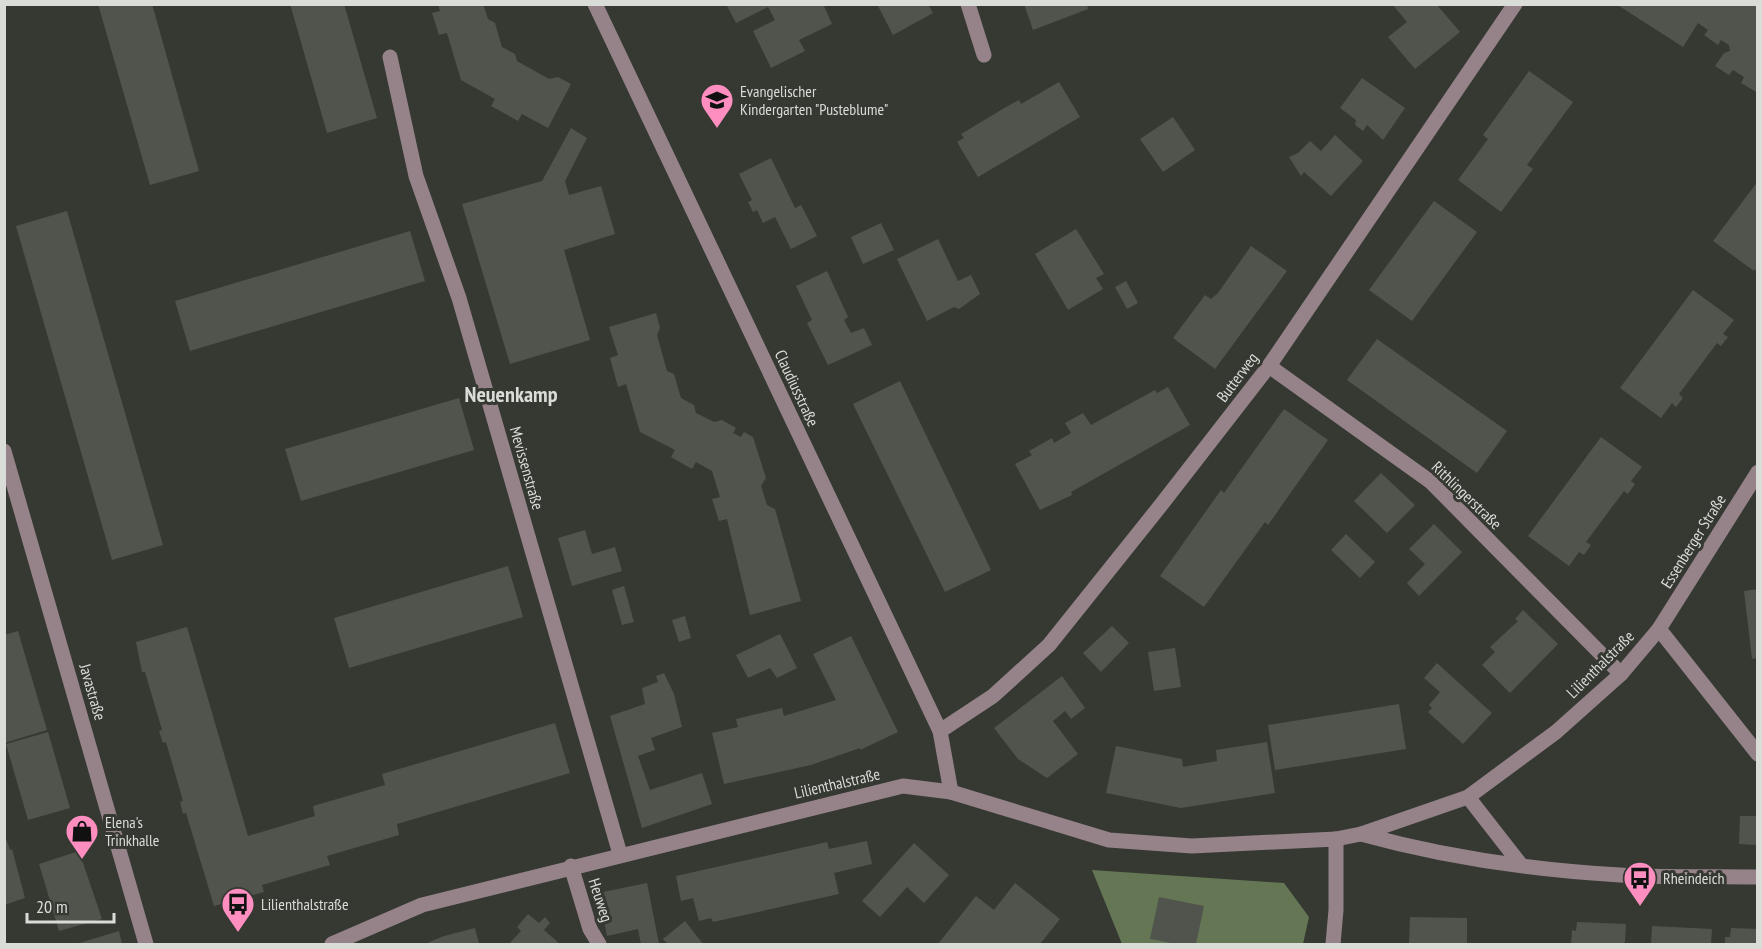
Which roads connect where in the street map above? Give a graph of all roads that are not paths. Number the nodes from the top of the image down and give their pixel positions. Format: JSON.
{"nodes":[{"id":1,"x":595,"y":4,"type":"edge"},
{"id":2,"x":968,"y":4,"type":"edge"},
{"id":3,"x":1515,"y":4,"type":"edge"},
{"id":4,"x":984,"y":55,"type":"dead end"},
{"id":5,"x":390,"y":57,"type":"dead end"},
{"id":6,"x":1269,"y":366,"type":"junction"},
{"id":7,"x":4,"y":451,"type":"edge"},
{"id":8,"x":1758,"y":472,"type":"edge"},
{"id":9,"x":1659,"y":629,"type":"junction"},
{"id":10,"x":1621,"y":674,"type":"junction"},
{"id":11,"x":940,"y":731,"type":"junction"},
{"id":12,"x":1758,"y":754,"type":"edge"},
{"id":13,"x":951,"y":792,"type":"junction"},
{"id":14,"x":1468,"y":797,"type":"junction"},
{"id":15,"x":1361,"y":834,"type":"junction"},
{"id":16,"x":1336,"y":839,"type":"junction"},
{"id":17,"x":620,"y":854,"type":"junction"},
{"id":18,"x":1521,"y":865,"type":"junction"},
{"id":19,"x":571,"y":866,"type":"junction"},
{"id":20,"x":1758,"y":877,"type":"edge"},
{"id":21,"x":146,"y":945,"type":"edge"},
{"id":22,"x":332,"y":945,"type":"edge"},
{"id":23,"x":599,"y":945,"type":"edge"},
{"id":24,"x":1333,"y":945,"type":"edge"}],
"edges":[{"from":1,"to":11,"type":"street","name":"Claudiusstraße"},
{"from":2,"to":4,"type":"street"},
{"from":3,"to":6,"type":"street","name":"Butterweg"},
{"from":5,"to":17,"type":"street","name":"Mevissenstraße"},
{"from":6,"to":10,"type":"street","name":"Rithlingerstraße"},
{"from":6,"to":11,"type":"street","name":"Butterweg"},
{"from":7,"to":21,"type":"street","name":"Javastraße"},
{"from":8,"to":9,"type":"street","name":"Essenberger Straße"},
{"from":9,"to":10,"type":"street","name":"Lilienthalstraße"},
{"from":9,"to":12,"type":"street","name":"Lilienthalstraße"},
{"from":10,"to":14,"type":"street","name":"Lilienthalstraße"},
{"from":11,"to":13,"type":"street","name":"Claudiusstraße"},
{"from":13,"to":16,"type":"street","name":"Lilienthalstraße"},
{"from":13,"to":17,"type":"street","name":"Lilienthalstraße"},
{"from":14,"to":15,"type":"street","name":"Lilienthalstraße"},
{"from":14,"to":18,"type":"street"},
{"from":15,"to":16,"type":"street","name":"Lilienthalstraße"},
{"from":15,"to":18,"type":"street","name":"Lilienthalstraße"},
{"from":16,"to":24,"type":"street"},
{"from":17,"to":19,"type":"street","name":"Lilienthalstraße"},
{"from":18,"to":20,"type":"street","name":"Lilienthalstraße"},
{"from":19,"to":22,"type":"street","name":"Lilienthalstraße"},
{"from":19,"to":23,"type":"street","name":"Heuweg"}]}
